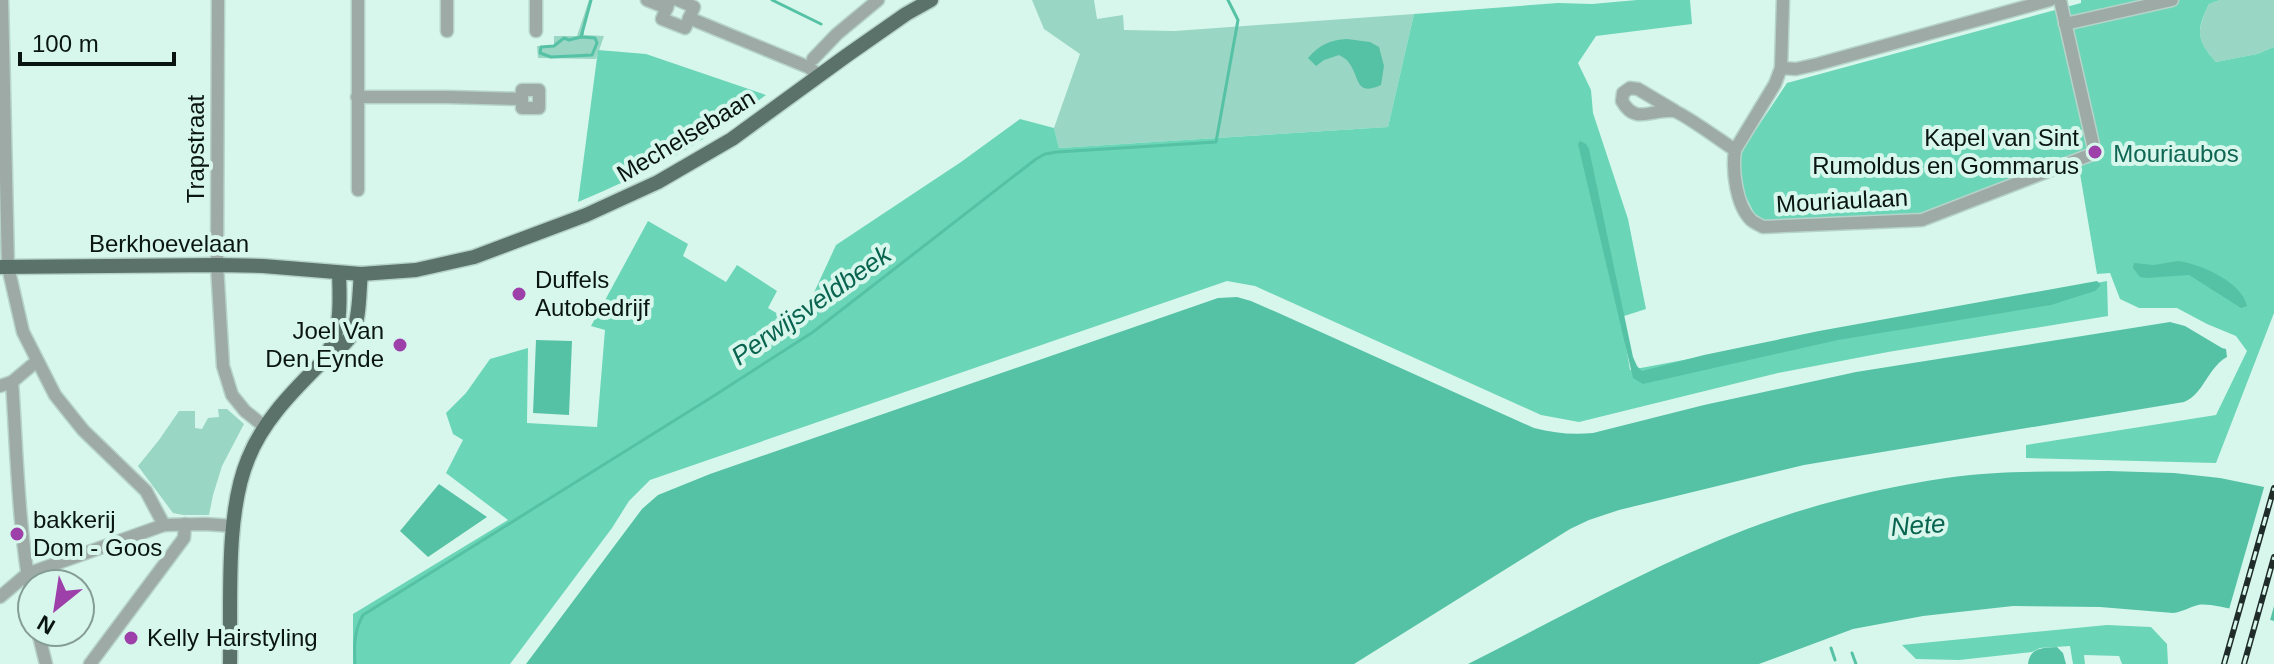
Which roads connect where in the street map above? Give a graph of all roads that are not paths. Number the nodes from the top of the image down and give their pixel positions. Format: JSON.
{"nodes":[{"id":1,"x":2,"y":0,"type":"edge"},
{"id":2,"x":218,"y":0,"type":"edge"},
{"id":3,"x":358,"y":0,"type":"edge"},
{"id":4,"x":447,"y":0,"type":"edge"},
{"id":5,"x":536,"y":0,"type":"edge"},
{"id":6,"x":647,"y":0,"type":"edge"},
{"id":7,"x":878,"y":0,"type":"edge"},
{"id":8,"x":1783,"y":0,"type":"edge"},
{"id":9,"x":2050,"y":0,"type":"edge"},
{"id":10,"x":2060,"y":0,"type":"edge"},
{"id":11,"x":2172,"y":0,"type":"edge"},
{"id":12,"x":676,"y":2,"type":"edge"},
{"id":13,"x":920,"y":2,"type":"edge"},
{"id":14,"x":689,"y":18,"type":"junction"},
{"id":15,"x":2065,"y":24,"type":"junction"},
{"id":16,"x":447,"y":31,"type":"dead end"},
{"id":17,"x":536,"y":31,"type":"dead end"},
{"id":18,"x":813,"y":59,"type":"dead end"},
{"id":19,"x":1781,"y":68,"type":"junction"},
{"id":20,"x":1796,"y":69,"type":"junction"},
{"id":21,"x":819,"y":75,"type":"junction"},
{"id":22,"x":1775,"y":84,"type":"junction"},
{"id":23,"x":357,"y":97,"type":"junction"},
{"id":24,"x":522,"y":99,"type":"dead end"},
{"id":25,"x":2,"y":104,"type":"edge"},
{"id":26,"x":1675,"y":111,"type":"dead end"},
{"id":27,"x":1735,"y":150,"type":"junction"},
{"id":28,"x":358,"y":190,"type":"dead end"},
{"id":29,"x":217,"y":265,"type":"junction"},
{"id":30,"x":4,"y":267,"type":"edge"},
{"id":31,"x":339,"y":273,"type":"junction"},
{"id":32,"x":361,"y":274,"type":"junction"},
{"id":33,"x":37,"y":361,"type":"junction"},
{"id":34,"x":319,"y":365,"type":"junction"},
{"id":35,"x":6,"y":384,"type":"edge"},
{"id":36,"x":265,"y":427,"type":"junction"},
{"id":37,"x":185,"y":524,"type":"junction"},
{"id":38,"x":164,"y":525,"type":"junction"},
{"id":39,"x":233,"y":526,"type":"junction"},
{"id":40,"x":26,"y":568,"type":"edge"},
{"id":41,"x":44,"y":568,"type":"edge"},
{"id":42,"x":16,"y":583,"type":"edge"},
{"id":43,"x":0,"y":597,"type":"edge"},
{"id":44,"x":90,"y":664,"type":"edge"},
{"id":45,"x":230,"y":664,"type":"edge"}],
"edges":[{"from":1,"to":25,"type":"street"},
{"from":2,"to":29,"type":"street","name":"Trapstraat"},
{"from":3,"to":23,"type":"street"},
{"from":4,"to":16,"type":"street"},
{"from":5,"to":17,"type":"street"},
{"from":6,"to":12,"type":"street"},
{"from":7,"to":18,"type":"street"},
{"from":8,"to":19,"type":"street"},
{"from":9,"to":20,"type":"street"},
{"from":10,"to":15,"type":"street"},
{"from":11,"to":15,"type":"street"},
{"from":12,"to":14,"type":"street"},
{"from":12,"to":14,"type":"street"},
{"from":13,"to":21,"type":"main road","name":"Mechelsebaan"},
{"from":14,"to":21,"type":"street"},
{"from":15,"to":27,"type":"street","name":"Mouriaulaan"},
{"from":19,"to":20,"type":"street"},
{"from":19,"to":22,"type":"street"},
{"from":20,"to":22,"type":"street"},
{"from":21,"to":32,"type":"main road","name":"Mechelsebaan"},
{"from":22,"to":27,"type":"street"},
{"from":23,"to":24,"type":"street"},
{"from":23,"to":28,"type":"street"},
{"from":25,"to":30,"type":"street"},
{"from":26,"to":27,"type":"street"},
{"from":29,"to":30,"type":"main road","name":"Berkhoevelaan"},
{"from":29,"to":31,"type":"main road","name":"Berkhoevelaan"},
{"from":29,"to":36,"type":"street","name":"Trapstraat"},
{"from":30,"to":33,"type":"street"},
{"from":31,"to":32,"type":"main road","name":"Mechelsebaan"},
{"from":31,"to":34,"type":"main road"},
{"from":32,"to":34,"type":"main road"},
{"from":33,"to":35,"type":"street"},
{"from":33,"to":38,"type":"street"},
{"from":34,"to":36,"type":"main road"},
{"from":35,"to":40,"type":"street"},
{"from":36,"to":39,"type":"main road"},
{"from":37,"to":38,"type":"street"},
{"from":37,"to":39,"type":"street"},
{"from":37,"to":44,"type":"street"},
{"from":38,"to":41,"type":"street"},
{"from":39,"to":45,"type":"main road"},
{"from":42,"to":43,"type":"street"}]}
